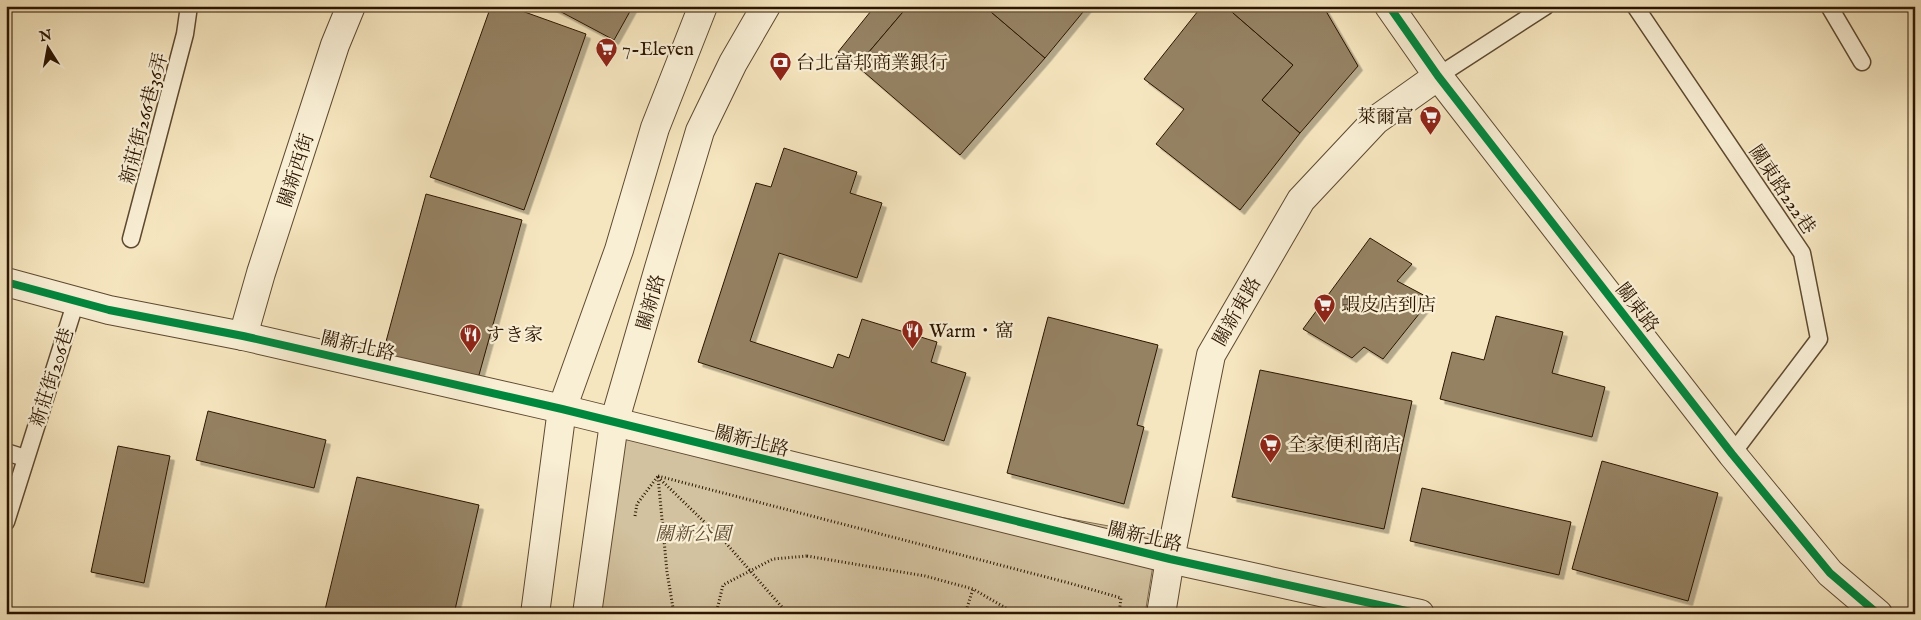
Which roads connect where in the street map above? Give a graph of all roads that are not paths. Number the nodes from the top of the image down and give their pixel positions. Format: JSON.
{"nodes":[{"id":1,"x":188,"y":6,"type":"edge"},
{"id":2,"x":351,"y":6,"type":"edge"},
{"id":3,"x":703,"y":6,"type":"edge"},
{"id":4,"x":766,"y":6,"type":"edge"},
{"id":5,"x":1389,"y":6,"type":"edge"},
{"id":6,"x":1546,"y":6,"type":"edge"},
{"id":7,"x":1635,"y":6,"type":"edge"},
{"id":8,"x":1829,"y":6,"type":"edge"},
{"id":9,"x":1862,"y":62,"type":"dead end"},
{"id":10,"x":1438,"y":76,"type":"junction"},
{"id":11,"x":131,"y":239,"type":"dead end"},
{"id":12,"x":6,"y":282,"type":"edge"},
{"id":13,"x":76,"y":301,"type":"junction"},
{"id":14,"x":243,"y":336,"type":"junction"},
{"id":15,"x":562,"y":409,"type":"junction"},
{"id":16,"x":614,"y":423,"type":"junction"},
{"id":17,"x":6,"y":452,"type":"edge"},
{"id":18,"x":1732,"y":454,"type":"junction"},
{"id":19,"x":25,"y":458,"type":"junction"},
{"id":20,"x":6,"y":522,"type":"edge"},
{"id":21,"x":1170,"y":559,"type":"junction"},
{"id":22,"x":535,"y":614,"type":"edge"},
{"id":23,"x":587,"y":614,"type":"edge"},
{"id":24,"x":1161,"y":614,"type":"edge"},
{"id":25,"x":1420,"y":614,"type":"edge"},
{"id":26,"x":1878,"y":614,"type":"edge"}],
"edges":[{"from":1,"to":11,"type":"lane","name":"新莊街266巷36弄"},
{"from":2,"to":14,"type":"street","name":"關新西街"},
{"from":3,"to":15,"type":"street"},
{"from":4,"to":16,"type":"street","name":"關新路"},
{"from":5,"to":10,"type":"street","name":"關東路"},
{"from":6,"to":10,"type":"lane"},
{"from":7,"to":18,"type":"lane","name":"關東路222巷"},
{"from":8,"to":9,"type":"lane"},
{"from":10,"to":18,"type":"street","name":"關東路"},
{"from":10,"to":21,"type":"street","name":"關新東路"},
{"from":12,"to":13,"type":"street"},
{"from":13,"to":14,"type":"street","name":"關新北路"},
{"from":13,"to":19,"type":"lane","name":"新莊街206巷"},
{"from":14,"to":15,"type":"street","name":"關新北路"},
{"from":15,"to":16,"type":"street","name":"關新北路"},
{"from":15,"to":22,"type":"street"},
{"from":16,"to":21,"type":"street","name":"關新北路"},
{"from":16,"to":23,"type":"street","name":"關新路"},
{"from":17,"to":19,"type":"lane"},
{"from":18,"to":26,"type":"street","name":"關東路"},
{"from":19,"to":20,"type":"lane","name":"新莊街206巷"},
{"from":21,"to":24,"type":"street","name":"關新東路"},
{"from":21,"to":25,"type":"street","name":"關新北路"}]}
